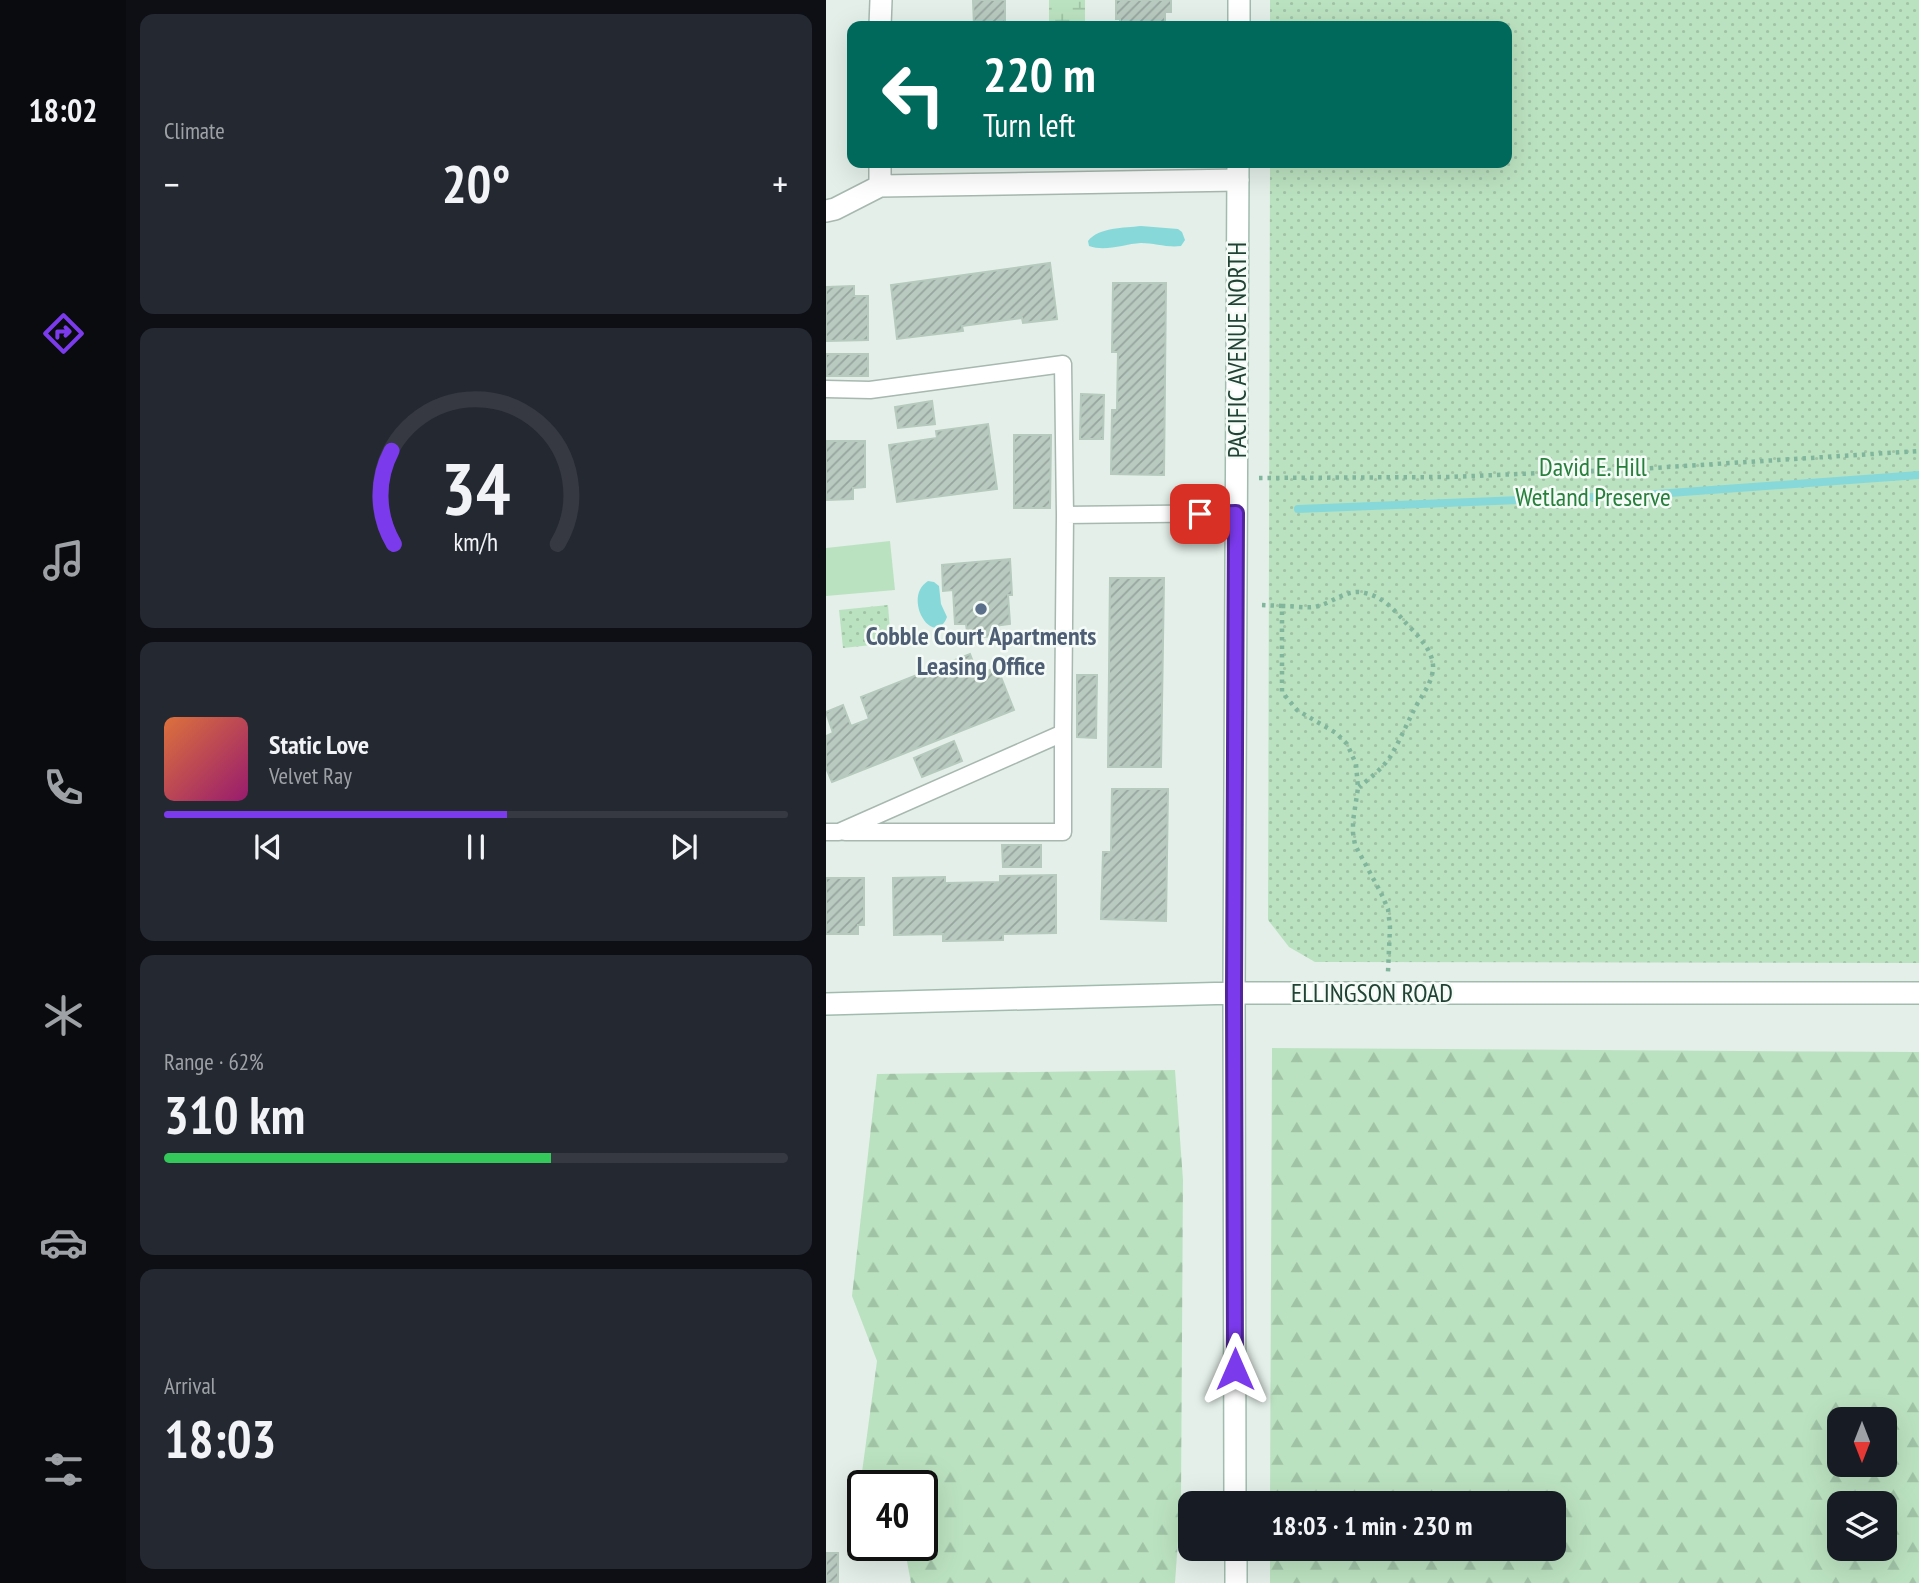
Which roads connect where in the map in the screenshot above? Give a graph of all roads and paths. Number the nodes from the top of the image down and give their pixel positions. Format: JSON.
{"nodes":[{"id":1,"x":881,"y":0,"type":"edge"},
{"id":2,"x":1239,"y":0,"type":"edge"},
{"id":3,"x":880,"y":21,"type":"edge"},
{"id":4,"x":1239,"y":21,"type":"edge"},
{"id":5,"x":880,"y":168,"type":"edge"},
{"id":6,"x":1238,"y":171,"type":"edge"},
{"id":7,"x":880,"y":186,"type":"junction"},
{"id":8,"x":826,"y":211,"type":"edge"},
{"id":9,"x":826,"y":389,"type":"edge"},
{"id":10,"x":1919,"y":451,"type":"edge"},
{"id":11,"x":1237,"y":478,"type":"junction"},
{"id":12,"x":1236,"y":513,"type":"junction"},
{"id":13,"x":1065,"y":515,"type":"junction"},
{"id":14,"x":1262,"y":605,"type":"dead end"},
{"id":15,"x":1282,"y":606,"type":"junction"},
{"id":16,"x":1063,"y":733,"type":"junction"},
{"id":17,"x":1359,"y":788,"type":"junction"},
{"id":18,"x":833,"y":832,"type":"edge"},
{"id":19,"x":1388,"y":977,"type":"dead end"},
{"id":20,"x":1234,"y":993,"type":"junction"},
{"id":21,"x":1919,"y":993,"type":"edge"},
{"id":22,"x":826,"y":1004,"type":"edge"},
{"id":23,"x":1236,"y":1491,"type":"edge"},
{"id":24,"x":1236,"y":1561,"type":"edge"},
{"id":25,"x":1236,"y":1583,"type":"edge"}],
"edges":[{"from":1,"to":3,"type":"street"},
{"from":2,"to":4,"type":"street"},
{"from":5,"to":7,"type":"street"},
{"from":6,"to":7,"type":"street"},
{"from":6,"to":11,"type":"street","name":"PACIFIC AVENUE NORTH"},
{"from":7,"to":8,"type":"street"},
{"from":9,"to":13,"type":"lane"},
{"from":10,"to":11,"type":"path"},
{"from":11,"to":12,"type":"street","name":"PACIFIC AVENUE NORTH"},
{"from":12,"to":13,"type":"lane"},
{"from":12,"to":20,"type":"street","name":"PACIFIC AVENUE NORTH"},
{"from":13,"to":16,"type":"lane"},
{"from":14,"to":15,"type":"path"},
{"from":15,"to":17,"type":"path"},
{"from":15,"to":17,"type":"path"},
{"from":16,"to":18,"type":"lane"},
{"from":16,"to":18,"type":"lane"},
{"from":17,"to":19,"type":"path"},
{"from":20,"to":21,"type":"street","name":"ELLINGSON ROAD"},
{"from":20,"to":22,"type":"street","name":"ELLINGSON ROAD"},
{"from":20,"to":23,"type":"street","name":"PACIFIC AVENUE NORTH"},
{"from":24,"to":25,"type":"street"}]}
